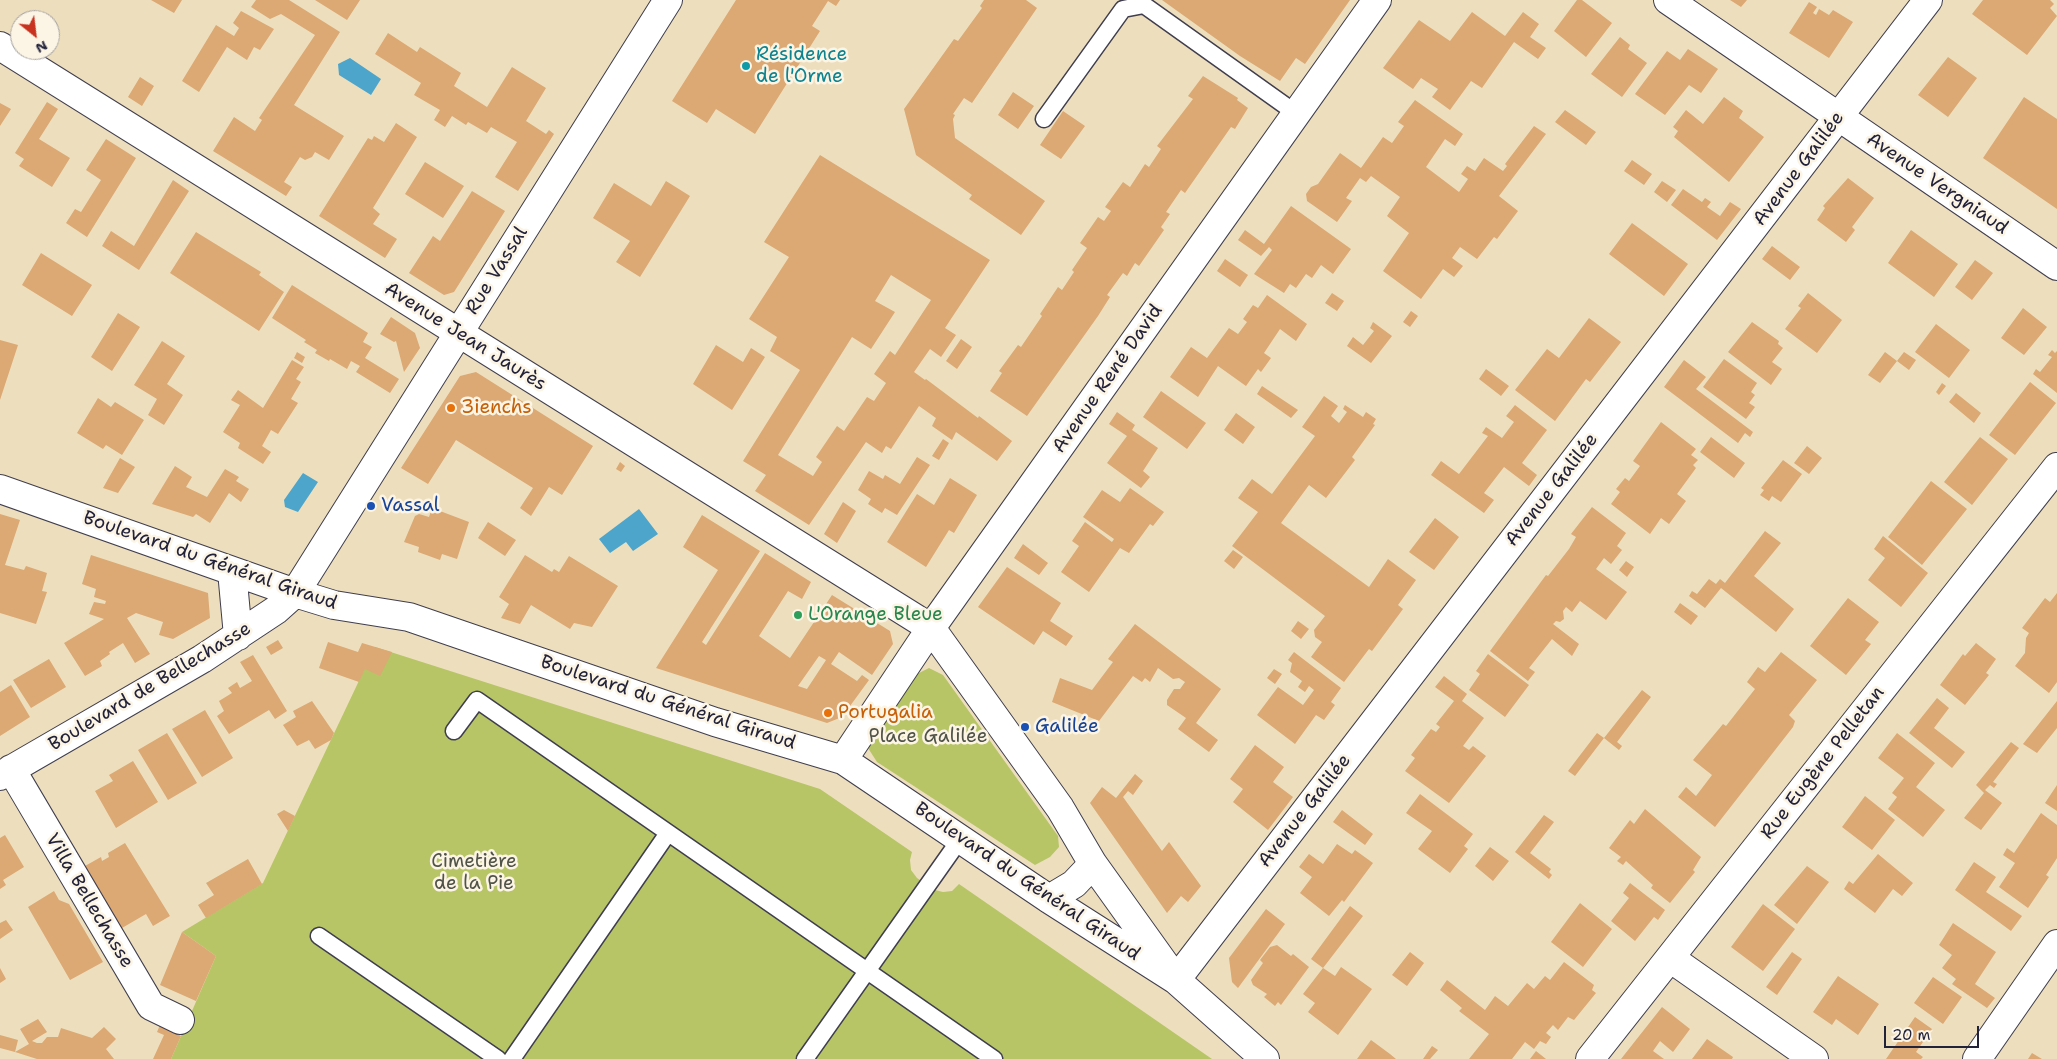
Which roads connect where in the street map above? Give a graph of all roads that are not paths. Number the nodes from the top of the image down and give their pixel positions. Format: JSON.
{"nodes":[{"id":1,"x":668,"y":0,"type":"edge"},
{"id":2,"x":1377,"y":0,"type":"edge"},
{"id":3,"x":1668,"y":0,"type":"edge"},
{"id":4,"x":1928,"y":0,"type":"edge"},
{"id":5,"x":0,"y":46,"type":"edge"},
{"id":6,"x":1296,"y":114,"type":"junction"},
{"id":7,"x":1839,"y":117,"type":"junction"},
{"id":8,"x":1044,"y":118,"type":"dead end"},
{"id":9,"x":2057,"y":266,"type":"edge"},
{"id":10,"x":458,"y":333,"type":"junction"},
{"id":11,"x":2057,"y":467,"type":"edge"},
{"id":12,"x":0,"y":490,"type":"edge"},
{"id":13,"x":232,"y":571,"type":"junction"},
{"id":14,"x":295,"y":593,"type":"junction"},
{"id":15,"x":931,"y":628,"type":"junction"},
{"id":16,"x":238,"y":636,"type":"junction"},
{"id":17,"x":454,"y":731,"type":"dead end"},
{"id":18,"x":843,"y":760,"type":"junction"},
{"id":19,"x":6,"y":773,"type":"edge"},
{"id":20,"x":668,"y":833,"type":"junction"},
{"id":21,"x":961,"y":838,"type":"junction"},
{"id":22,"x":1094,"y":864,"type":"junction"},
{"id":23,"x":1049,"y":899,"type":"junction"},
{"id":24,"x":319,"y":936,"type":"dead end"},
{"id":25,"x":2057,"y":944,"type":"edge"},
{"id":26,"x":1670,"y":958,"type":"junction"},
{"id":27,"x":866,"y":971,"type":"junction"},
{"id":28,"x":1176,"y":980,"type":"junction"},
{"id":29,"x":180,"y":1020,"type":"dead end"},
{"id":30,"x":498,"y":1059,"type":"edge"},
{"id":31,"x":512,"y":1059,"type":"edge"},
{"id":32,"x":805,"y":1059,"type":"edge"},
{"id":33,"x":994,"y":1059,"type":"edge"},
{"id":34,"x":1265,"y":1059,"type":"edge"},
{"id":35,"x":1590,"y":1059,"type":"edge"},
{"id":36,"x":1814,"y":1059,"type":"edge"},
{"id":37,"x":1977,"y":1059,"type":"edge"}],
"edges":[{"from":1,"to":10,"type":"street","name":"Rue Vassal"},
{"from":2,"to":6,"type":"street","name":"Avenue René David"},
{"from":3,"to":7,"type":"street","name":"Avenue Vergniaud"},
{"from":4,"to":7,"type":"street","name":"Avenue Galilée"},
{"from":5,"to":10,"type":"street","name":"Avenue Jean Jaurès"},
{"from":6,"to":8,"type":"lane"},
{"from":6,"to":15,"type":"street","name":"Avenue René David"},
{"from":7,"to":9,"type":"street","name":"Avenue Vergniaud"},
{"from":7,"to":28,"type":"street","name":"Avenue Galilée"},
{"from":10,"to":14,"type":"street","name":"Rue Vassal"},
{"from":10,"to":15,"type":"street","name":"Avenue Jean Jaurès"},
{"from":11,"to":26,"type":"street","name":"Rue Eugène Pelletan"},
{"from":12,"to":13,"type":"street","name":"Boulevard du Général Giraud"},
{"from":13,"to":14,"type":"street","name":"Boulevard du Général Giraud"},
{"from":13,"to":16,"type":"street"},
{"from":14,"to":16,"type":"street","name":"Boulevard de Bellechasse"},
{"from":14,"to":18,"type":"street","name":"Boulevard du Général Giraud"},
{"from":15,"to":18,"type":"street","name":"Avenue René David"},
{"from":15,"to":22,"type":"street"},
{"from":16,"to":19,"type":"street","name":"Boulevard de Bellechasse"},
{"from":17,"to":20,"type":"lane"},
{"from":18,"to":21,"type":"street","name":"Boulevard du Général Giraud"},
{"from":19,"to":29,"type":"street","name":"Villa Bellechasse"},
{"from":20,"to":27,"type":"lane"},
{"from":20,"to":31,"type":"lane"},
{"from":21,"to":23,"type":"street","name":"Boulevard du Général Giraud"},
{"from":21,"to":27,"type":"lane"},
{"from":22,"to":23,"type":"street"},
{"from":22,"to":28,"type":"street"},
{"from":23,"to":28,"type":"street","name":"Boulevard du Général Giraud"},
{"from":24,"to":30,"type":"lane"},
{"from":25,"to":37,"type":"street"},
{"from":26,"to":35,"type":"street","name":"Rue Eugène Pelletan"},
{"from":26,"to":36,"type":"street"},
{"from":27,"to":32,"type":"lane"},
{"from":27,"to":33,"type":"lane"},
{"from":28,"to":34,"type":"street","name":"Boulevard du Général Giraud"}]}
